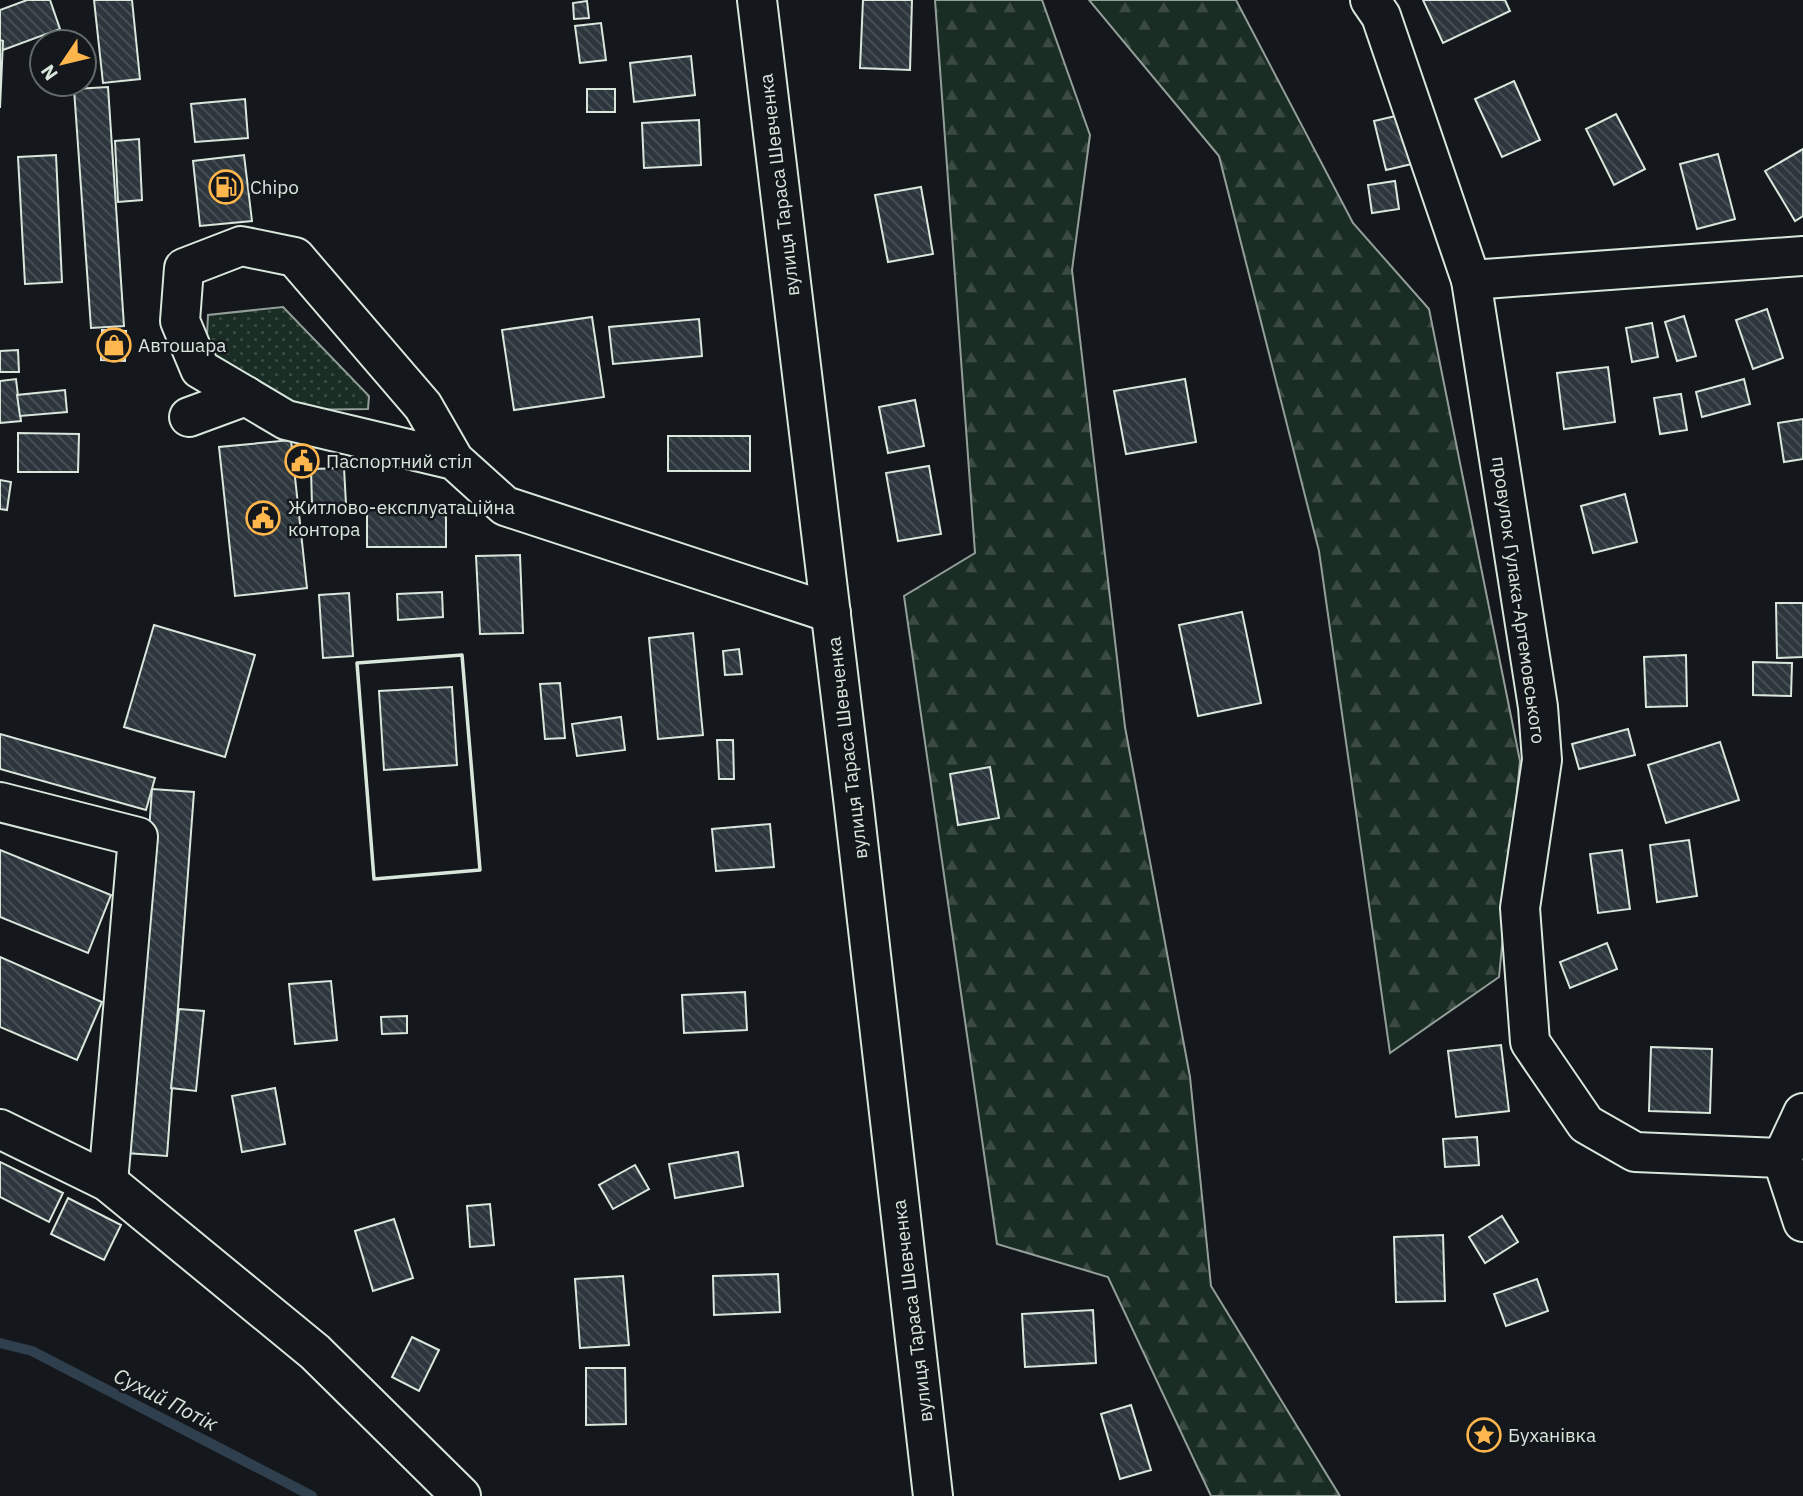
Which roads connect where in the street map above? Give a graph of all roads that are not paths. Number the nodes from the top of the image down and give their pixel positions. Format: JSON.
{"nodes":[{"id":1,"x":757,"y":0,"type":"edge"},
{"id":2,"x":1370,"y":0,"type":"edge"},
{"id":3,"x":1803,"y":256,"type":"edge"},
{"id":4,"x":1471,"y":280,"type":"junction"},
{"id":5,"x":246,"y":396,"type":"junction"},
{"id":6,"x":190,"y":417,"type":"dead end"},
{"id":7,"x":454,"y":460,"type":"junction"},
{"id":8,"x":831,"y":613,"type":"junction"},
{"id":9,"x":0,"y":802,"type":"edge"},
{"id":10,"x":1803,"y":1114,"type":"edge"},
{"id":11,"x":0,"y":1129,"type":"edge"},
{"id":12,"x":1782,"y":1158,"type":"junction"},
{"id":13,"x":107,"y":1182,"type":"junction"},
{"id":14,"x":1803,"y":1222,"type":"edge"},
{"id":15,"x":461,"y":1496,"type":"edge"},
{"id":16,"x":933,"y":1496,"type":"edge"}],
"edges":[{"from":1,"to":8,"type":"street","name":"вулиця Тараса Шевченка"},
{"from":2,"to":4,"type":"street","name":"провулок Гулака-Артемовського"},
{"from":3,"to":4,"type":"street"},
{"from":4,"to":12,"type":"street","name":"провулок Гулака-Артемовського"},
{"from":5,"to":6,"type":"street"},
{"from":5,"to":7,"type":"street"},
{"from":5,"to":7,"type":"street"},
{"from":7,"to":8,"type":"street"},
{"from":8,"to":16,"type":"street","name":"вулиця Тараса Шевченка"},
{"from":9,"to":13,"type":"street"},
{"from":10,"to":12,"type":"street"},
{"from":11,"to":13,"type":"street"},
{"from":12,"to":14,"type":"street"},
{"from":13,"to":15,"type":"street"}]}
